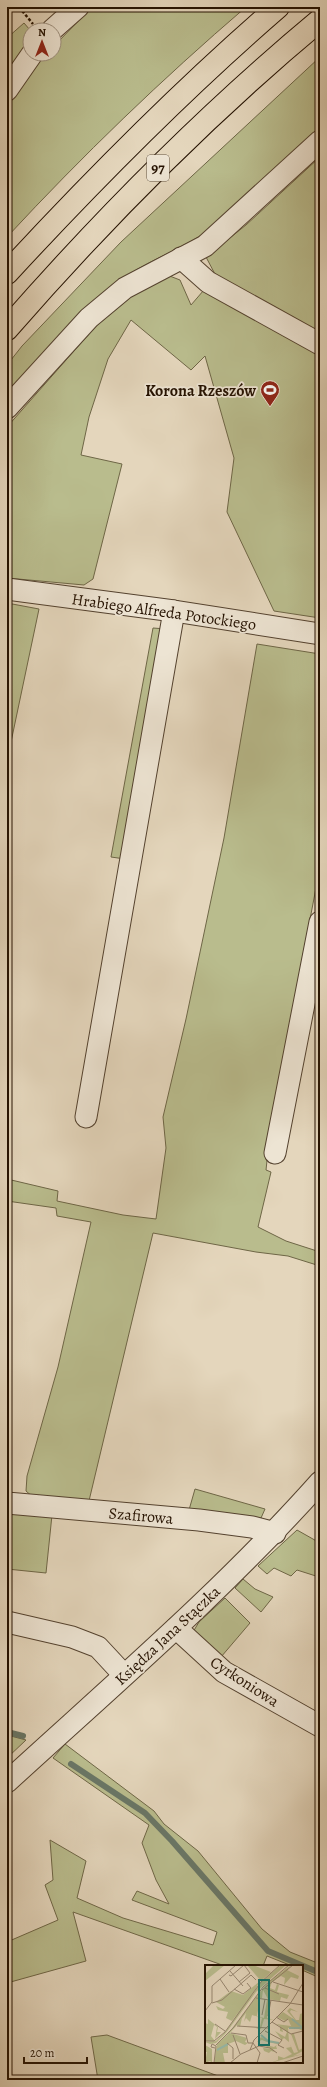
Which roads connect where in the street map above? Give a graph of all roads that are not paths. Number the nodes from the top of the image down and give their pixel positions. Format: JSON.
{"nodes":[{"id":1,"x":78,"y":7,"type":"edge"},
{"id":2,"x":278,"y":7,"type":"edge"},
{"id":3,"x":320,"y":20,"type":"edge"},
{"id":4,"x":61,"y":22,"type":"edge"},
{"id":5,"x":26,"y":62,"type":"edge"},
{"id":6,"x":7,"y":90,"type":"edge"},
{"id":7,"x":320,"y":141,"type":"edge"},
{"id":8,"x":181,"y":258,"type":"junction"},
{"id":9,"x":7,"y":273,"type":"edge"},
{"id":10,"x":7,"y":328,"type":"edge"},
{"id":11,"x":320,"y":344,"type":"edge"},
{"id":12,"x":7,"y":408,"type":"edge"},
{"id":13,"x":7,"y":589,"type":"edge"},
{"id":14,"x":174,"y":611,"type":"junction"},
{"id":15,"x":320,"y":634,"type":"edge"},
{"id":16,"x":320,"y":922,"type":"edge"},
{"id":17,"x":86,"y":1116,"type":"dead end"},
{"id":18,"x":275,"y":1153,"type":"dead end"},
{"id":19,"x":316,"y":1494,"type":"edge"},
{"id":20,"x":7,"y":1503,"type":"edge"},
{"id":21,"x":275,"y":1533,"type":"junction"},
{"id":22,"x":7,"y":1622,"type":"edge"},
{"id":23,"x":176,"y":1628,"type":"junction"},
{"id":24,"x":124,"y":1675,"type":"junction"},
{"id":25,"x":320,"y":1726,"type":"edge"},
{"id":26,"x":7,"y":1782,"type":"edge"}],
"edges":[{"from":1,"to":4,"type":"street"},
{"from":2,"to":9,"type":"main road","number":"97"},
{"from":3,"to":10,"type":"main road","number":"97"},
{"from":5,"to":6,"type":"street"},
{"from":7,"to":8,"type":"street"},
{"from":8,"to":11,"type":"street"},
{"from":8,"to":12,"type":"street"},
{"from":13,"to":14,"type":"street","name":"Hrabiego Alfreda Potockiego"},
{"from":14,"to":15,"type":"street","name":"Hrabiego Alfreda Potockiego"},
{"from":14,"to":17,"type":"street"},
{"from":16,"to":18,"type":"street"},
{"from":19,"to":21,"type":"street","name":"Księdza Jana Stączka"},
{"from":20,"to":21,"type":"street","name":"Szafirowa"},
{"from":21,"to":23,"type":"street","name":"Księdza Jana Stączka"},
{"from":22,"to":24,"type":"street"},
{"from":23,"to":24,"type":"street","name":"Księdza Jana Stączka"},
{"from":23,"to":25,"type":"street","name":"Cyrkoniowa"},
{"from":24,"to":26,"type":"street","name":"Księdza Jana Stączka"}]}
